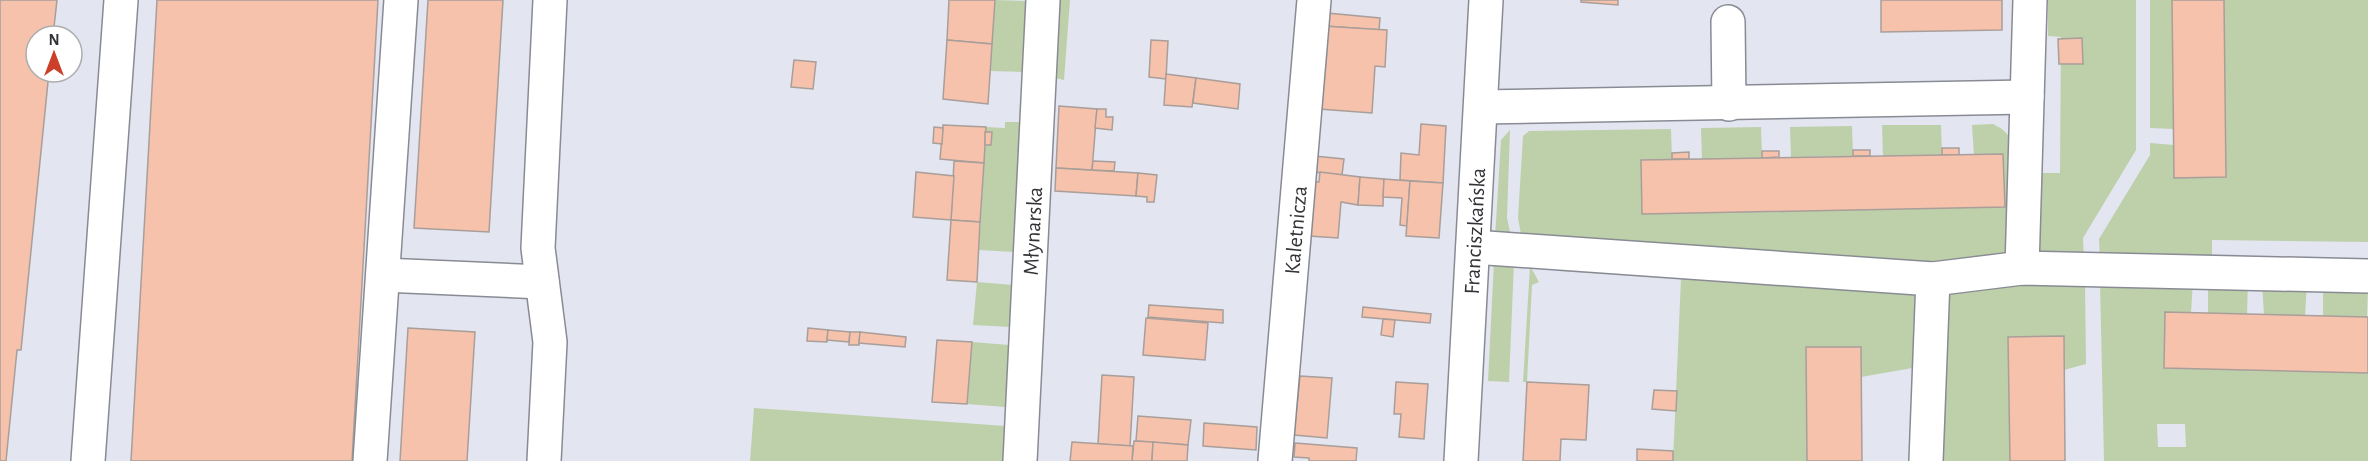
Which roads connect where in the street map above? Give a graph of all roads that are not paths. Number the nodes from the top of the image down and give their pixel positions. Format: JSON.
{"nodes":[{"id":1,"x":121,"y":0,"type":"edge"},
{"id":2,"x":401,"y":0,"type":"edge"},
{"id":3,"x":550,"y":0,"type":"edge"},
{"id":4,"x":1043,"y":0,"type":"edge"},
{"id":5,"x":1314,"y":0,"type":"edge"},
{"id":6,"x":1486,"y":0,"type":"edge"},
{"id":7,"x":2030,"y":0,"type":"edge"},
{"id":8,"x":1728,"y":22,"type":"dead end"},
{"id":9,"x":2027,"y":97,"type":"junction"},
{"id":10,"x":1729,"y":104,"type":"junction"},
{"id":11,"x":1481,"y":107,"type":"junction"},
{"id":12,"x":1473,"y":247,"type":"junction"},
{"id":13,"x":2022,"y":268,"type":"junction"},
{"id":14,"x":383,"y":275,"type":"junction"},
{"id":15,"x":2368,"y":276,"type":"edge"},
{"id":16,"x":1933,"y":279,"type":"junction"},
{"id":17,"x":543,"y":282,"type":"junction"},
{"id":18,"x":88,"y":461,"type":"edge"},
{"id":19,"x":370,"y":461,"type":"edge"},
{"id":20,"x":544,"y":461,"type":"edge"},
{"id":21,"x":1020,"y":461,"type":"edge"},
{"id":22,"x":1275,"y":461,"type":"edge"},
{"id":23,"x":1461,"y":461,"type":"edge"},
{"id":24,"x":1926,"y":461,"type":"edge"}],
"edges":[{"from":1,"to":18,"type":"street"},
{"from":2,"to":14,"type":"street"},
{"from":3,"to":17,"type":"street"},
{"from":4,"to":21,"type":"street","name":"Młynarska"},
{"from":5,"to":22,"type":"street","name":"Kaletnicza"},
{"from":6,"to":11,"type":"street","name":"Franciszkańska"},
{"from":7,"to":9,"type":"street"},
{"from":8,"to":10,"type":"street"},
{"from":9,"to":10,"type":"street"},
{"from":9,"to":13,"type":"street"},
{"from":10,"to":11,"type":"street"},
{"from":11,"to":12,"type":"street","name":"Franciszkańska"},
{"from":12,"to":16,"type":"street"},
{"from":12,"to":23,"type":"street","name":"Franciszkańska"},
{"from":13,"to":15,"type":"street"},
{"from":13,"to":16,"type":"street"},
{"from":14,"to":17,"type":"street"},
{"from":14,"to":19,"type":"street"},
{"from":16,"to":24,"type":"street"},
{"from":17,"to":20,"type":"street"}]}
